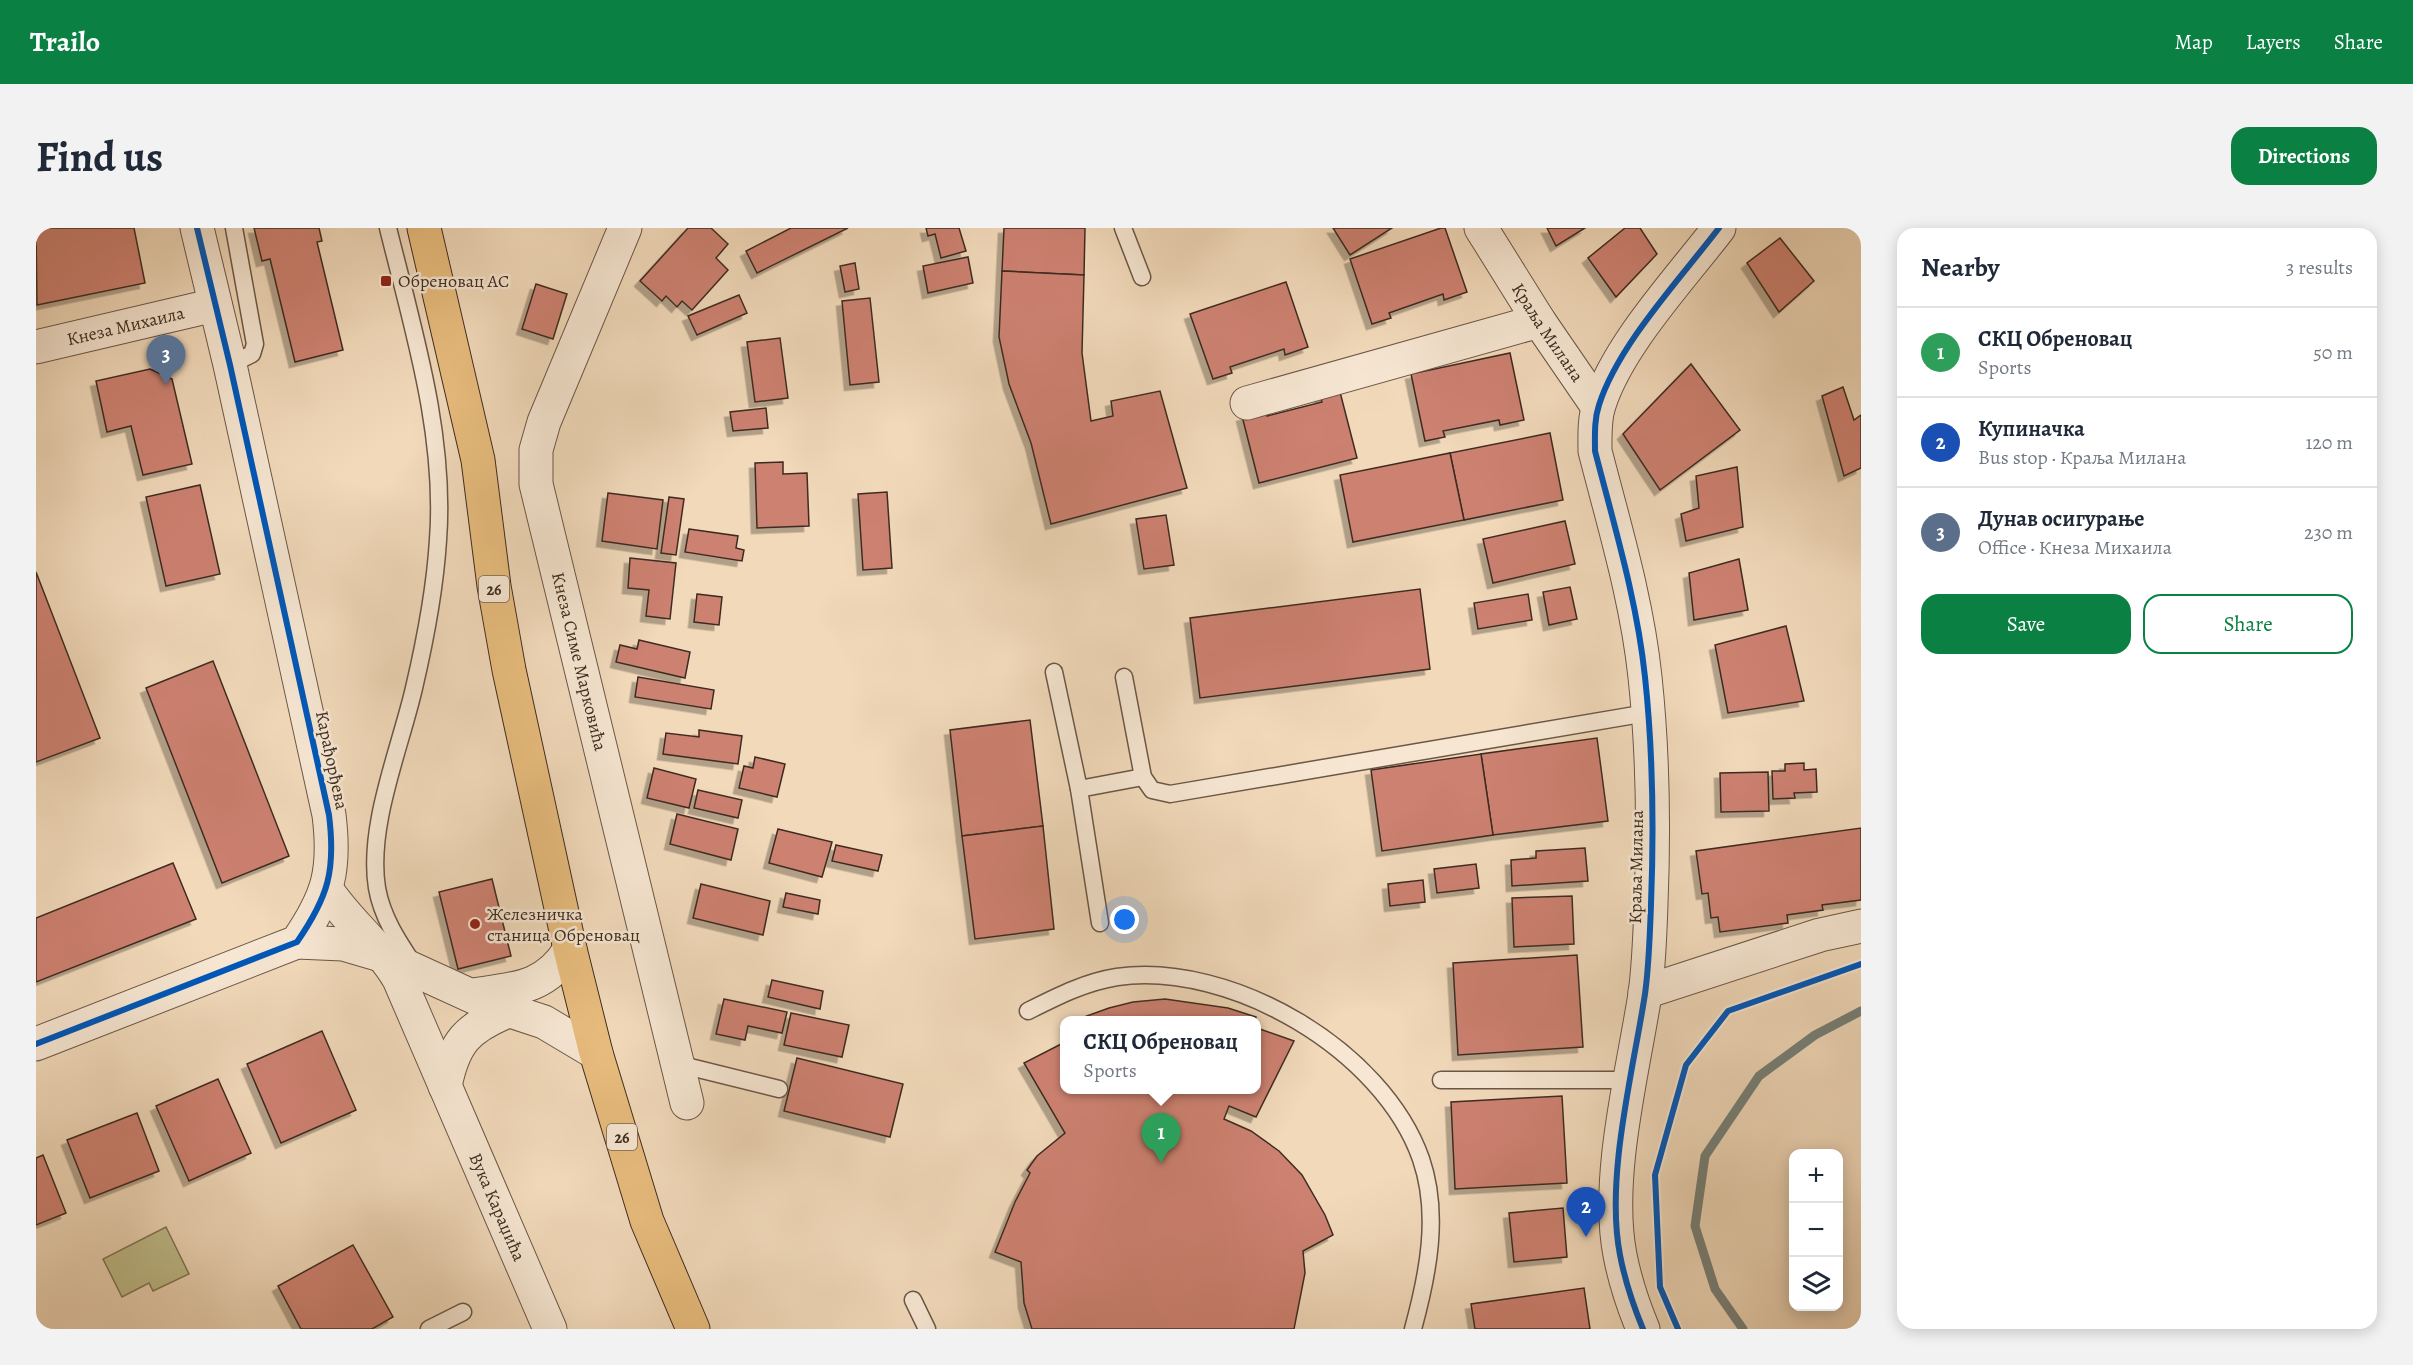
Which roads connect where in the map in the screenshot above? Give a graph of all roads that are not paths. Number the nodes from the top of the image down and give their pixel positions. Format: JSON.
{"nodes":[{"id":1,"x":197,"y":228,"type":"edge"},
{"id":2,"x":234,"y":228,"type":"edge"},
{"id":3,"x":388,"y":228,"type":"edge"},
{"id":4,"x":424,"y":228,"type":"edge"},
{"id":5,"x":625,"y":228,"type":"edge"},
{"id":6,"x":1123,"y":228,"type":"edge"},
{"id":7,"x":1481,"y":228,"type":"edge"},
{"id":8,"x":1719,"y":228,"type":"edge"},
{"id":9,"x":1142,"y":277,"type":"dead end"},
{"id":10,"x":215,"y":305,"type":"junction"},
{"id":11,"x":1539,"y":321,"type":"junction"},
{"id":12,"x":36,"y":347,"type":"edge"},
{"id":13,"x":230,"y":365,"type":"junction"},
{"id":14,"x":1247,"y":403,"type":"dead end"},
{"id":15,"x":1598,"y":407,"type":"junction"},
{"id":16,"x":1054,"y":672,"type":"dead end"},
{"id":17,"x":1124,"y":677,"type":"dead end"},
{"id":18,"x":1647,"y":713,"type":"junction"},
{"id":19,"x":1143,"y":777,"type":"junction"},
{"id":20,"x":1079,"y":789,"type":"junction"},
{"id":21,"x":327,"y":890,"type":"junction"},
{"id":22,"x":1100,"y":923,"type":"dead end"},
{"id":23,"x":1861,"y":926,"type":"edge"},
{"id":24,"x":297,"y":942,"type":"junction"},
{"id":25,"x":570,"y":949,"type":"junction"},
{"id":26,"x":384,"y":956,"type":"junction"},
{"id":27,"x":420,"y":973,"type":"junction"},
{"id":28,"x":1645,"y":992,"type":"junction"},
{"id":29,"x":472,"y":994,"type":"junction"},
{"id":30,"x":508,"y":1011,"type":"junction"},
{"id":31,"x":1028,"y":1011,"type":"dead end"},
{"id":32,"x":36,"y":1044,"type":"edge"},
{"id":33,"x":596,"y":1053,"type":"junction"},
{"id":34,"x":678,"y":1064,"type":"junction"},
{"id":35,"x":1441,"y":1080,"type":"dead end"},
{"id":36,"x":1630,"y":1080,"type":"junction"},
{"id":37,"x":445,"y":1086,"type":"junction"},
{"id":38,"x":779,"y":1089,"type":"dead end"},
{"id":39,"x":687,"y":1103,"type":"dead end"},
{"id":40,"x":913,"y":1300,"type":"dead end"},
{"id":41,"x":463,"y":1312,"type":"dead end"},
{"id":42,"x":429,"y":1329,"type":"edge"},
{"id":43,"x":550,"y":1329,"type":"edge"},
{"id":44,"x":693,"y":1329,"type":"edge"},
{"id":45,"x":927,"y":1329,"type":"edge"},
{"id":46,"x":1413,"y":1329,"type":"edge"},
{"id":47,"x":1643,"y":1329,"type":"edge"}],
"edges":[{"from":1,"to":10,"type":"street","name":"Карађорђева"},
{"from":2,"to":13,"type":"lane"},
{"from":3,"to":27,"type":"lane"},
{"from":4,"to":25,"type":"main road","number":"26"},
{"from":5,"to":34,"type":"street","name":"Кнеза Симе Марковића"},
{"from":6,"to":9,"type":"lane"},
{"from":7,"to":11,"type":"street","name":"Краља Милана"},
{"from":8,"to":15,"type":"street"},
{"from":10,"to":12,"type":"street","name":"Кнеза Михаила"},
{"from":10,"to":13,"type":"street","name":"Карађорђева"},
{"from":11,"to":14,"type":"street"},
{"from":11,"to":15,"type":"street","name":"Краља Милана"},
{"from":13,"to":21,"type":"street","name":"Карађорђева"},
{"from":15,"to":18,"type":"street","name":"Краља Милана"},
{"from":16,"to":20,"type":"lane"},
{"from":17,"to":19,"type":"lane"},
{"from":18,"to":19,"type":"lane"},
{"from":18,"to":28,"type":"street","name":"Краља Милана"},
{"from":19,"to":20,"type":"lane"},
{"from":20,"to":22,"type":"lane"},
{"from":21,"to":24,"type":"street","name":"Карађорђева"},
{"from":21,"to":26,"type":"street"},
{"from":23,"to":28,"type":"street"},
{"from":24,"to":26,"type":"street"},
{"from":24,"to":32,"type":"street"},
{"from":25,"to":29,"type":"street"},
{"from":25,"to":33,"type":"main road","number":"26"},
{"from":26,"to":27,"type":"street"},
{"from":26,"to":37,"type":"street","name":"Вука Караџића"},
{"from":27,"to":29,"type":"street"},
{"from":28,"to":36,"type":"street","name":"Краља Милана"},
{"from":29,"to":30,"type":"street"},
{"from":30,"to":33,"type":"street"},
{"from":30,"to":37,"type":"street"},
{"from":31,"to":46,"type":"lane"},
{"from":33,"to":44,"type":"main road","number":"26"},
{"from":34,"to":38,"type":"lane"},
{"from":34,"to":39,"type":"street","name":"Кнеза Симе Марковића"},
{"from":35,"to":36,"type":"lane"},
{"from":36,"to":47,"type":"street","name":"Краља Милана"},
{"from":37,"to":43,"type":"street","name":"Вука Караџића"},
{"from":40,"to":45,"type":"lane"},
{"from":41,"to":42,"type":"lane"}]}
